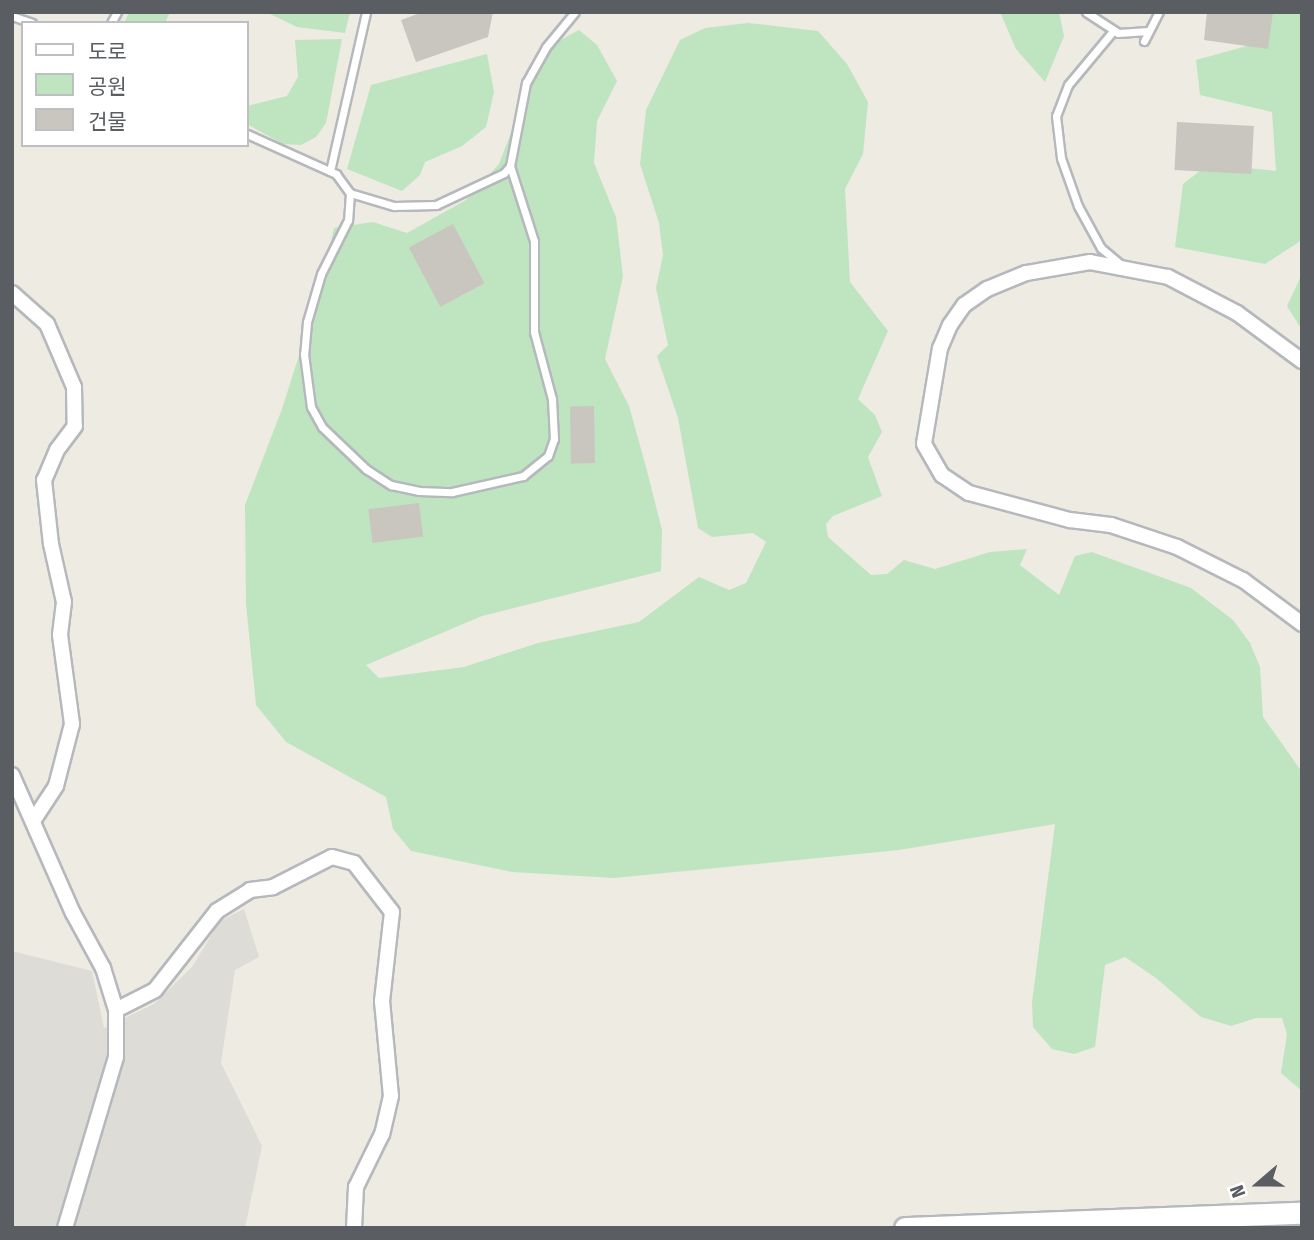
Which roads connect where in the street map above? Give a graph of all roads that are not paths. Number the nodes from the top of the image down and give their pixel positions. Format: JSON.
{"nodes":[{"id":1,"x":366,"y":12,"type":"edge"},
{"id":2,"x":575,"y":12,"type":"edge"},
{"id":3,"x":1086,"y":12,"type":"edge"},
{"id":4,"x":1158,"y":12,"type":"edge"},
{"id":5,"x":1114,"y":31,"type":"junction"},
{"id":6,"x":1149,"y":31,"type":"junction"},
{"id":7,"x":1144,"y":41,"type":"dead end"},
{"id":8,"x":248,"y":134,"type":"edge"},
{"id":9,"x":510,"y":166,"type":"junction"},
{"id":10,"x":330,"y":171,"type":"junction"},
{"id":11,"x":350,"y":193,"type":"junction"},
{"id":12,"x":1120,"y":265,"type":"junction"},
{"id":13,"x":12,"y":293,"type":"edge"},
{"id":14,"x":1302,"y":361,"type":"edge"},
{"id":15,"x":1302,"y":624,"type":"edge"},
{"id":16,"x":12,"y":775,"type":"edge"},
{"id":17,"x":33,"y":821,"type":"junction"},
{"id":18,"x":116,"y":1010,"type":"junction"},
{"id":19,"x":1302,"y":1213,"type":"edge"},
{"id":20,"x":1102,"y":1223,"type":"edge"},
{"id":21,"x":1163,"y":1223,"type":"edge"},
{"id":22,"x":1040,"y":1224,"type":"edge"},
{"id":23,"x":65,"y":1228,"type":"edge"},
{"id":24,"x":354,"y":1228,"type":"edge"},
{"id":25,"x":905,"y":1228,"type":"edge"}],
"edges":[{"from":1,"to":10,"type":"lane"},
{"from":2,"to":9,"type":"lane"},
{"from":3,"to":5,"type":"lane"},
{"from":4,"to":6,"type":"lane"},
{"from":5,"to":6,"type":"lane"},
{"from":5,"to":12,"type":"lane"},
{"from":6,"to":7,"type":"lane"},
{"from":8,"to":10,"type":"lane"},
{"from":9,"to":11,"type":"lane"},
{"from":9,"to":11,"type":"lane"},
{"from":10,"to":11,"type":"lane"},
{"from":12,"to":14,"type":"street"},
{"from":12,"to":15,"type":"street"},
{"from":13,"to":17,"type":"street"},
{"from":16,"to":17,"type":"street"},
{"from":17,"to":18,"type":"street"},
{"from":18,"to":23,"type":"street"},
{"from":18,"to":24,"type":"street"},
{"from":19,"to":21,"type":"street"},
{"from":20,"to":21,"type":"street"},
{"from":20,"to":22,"type":"street"},
{"from":22,"to":25,"type":"street"}]}
